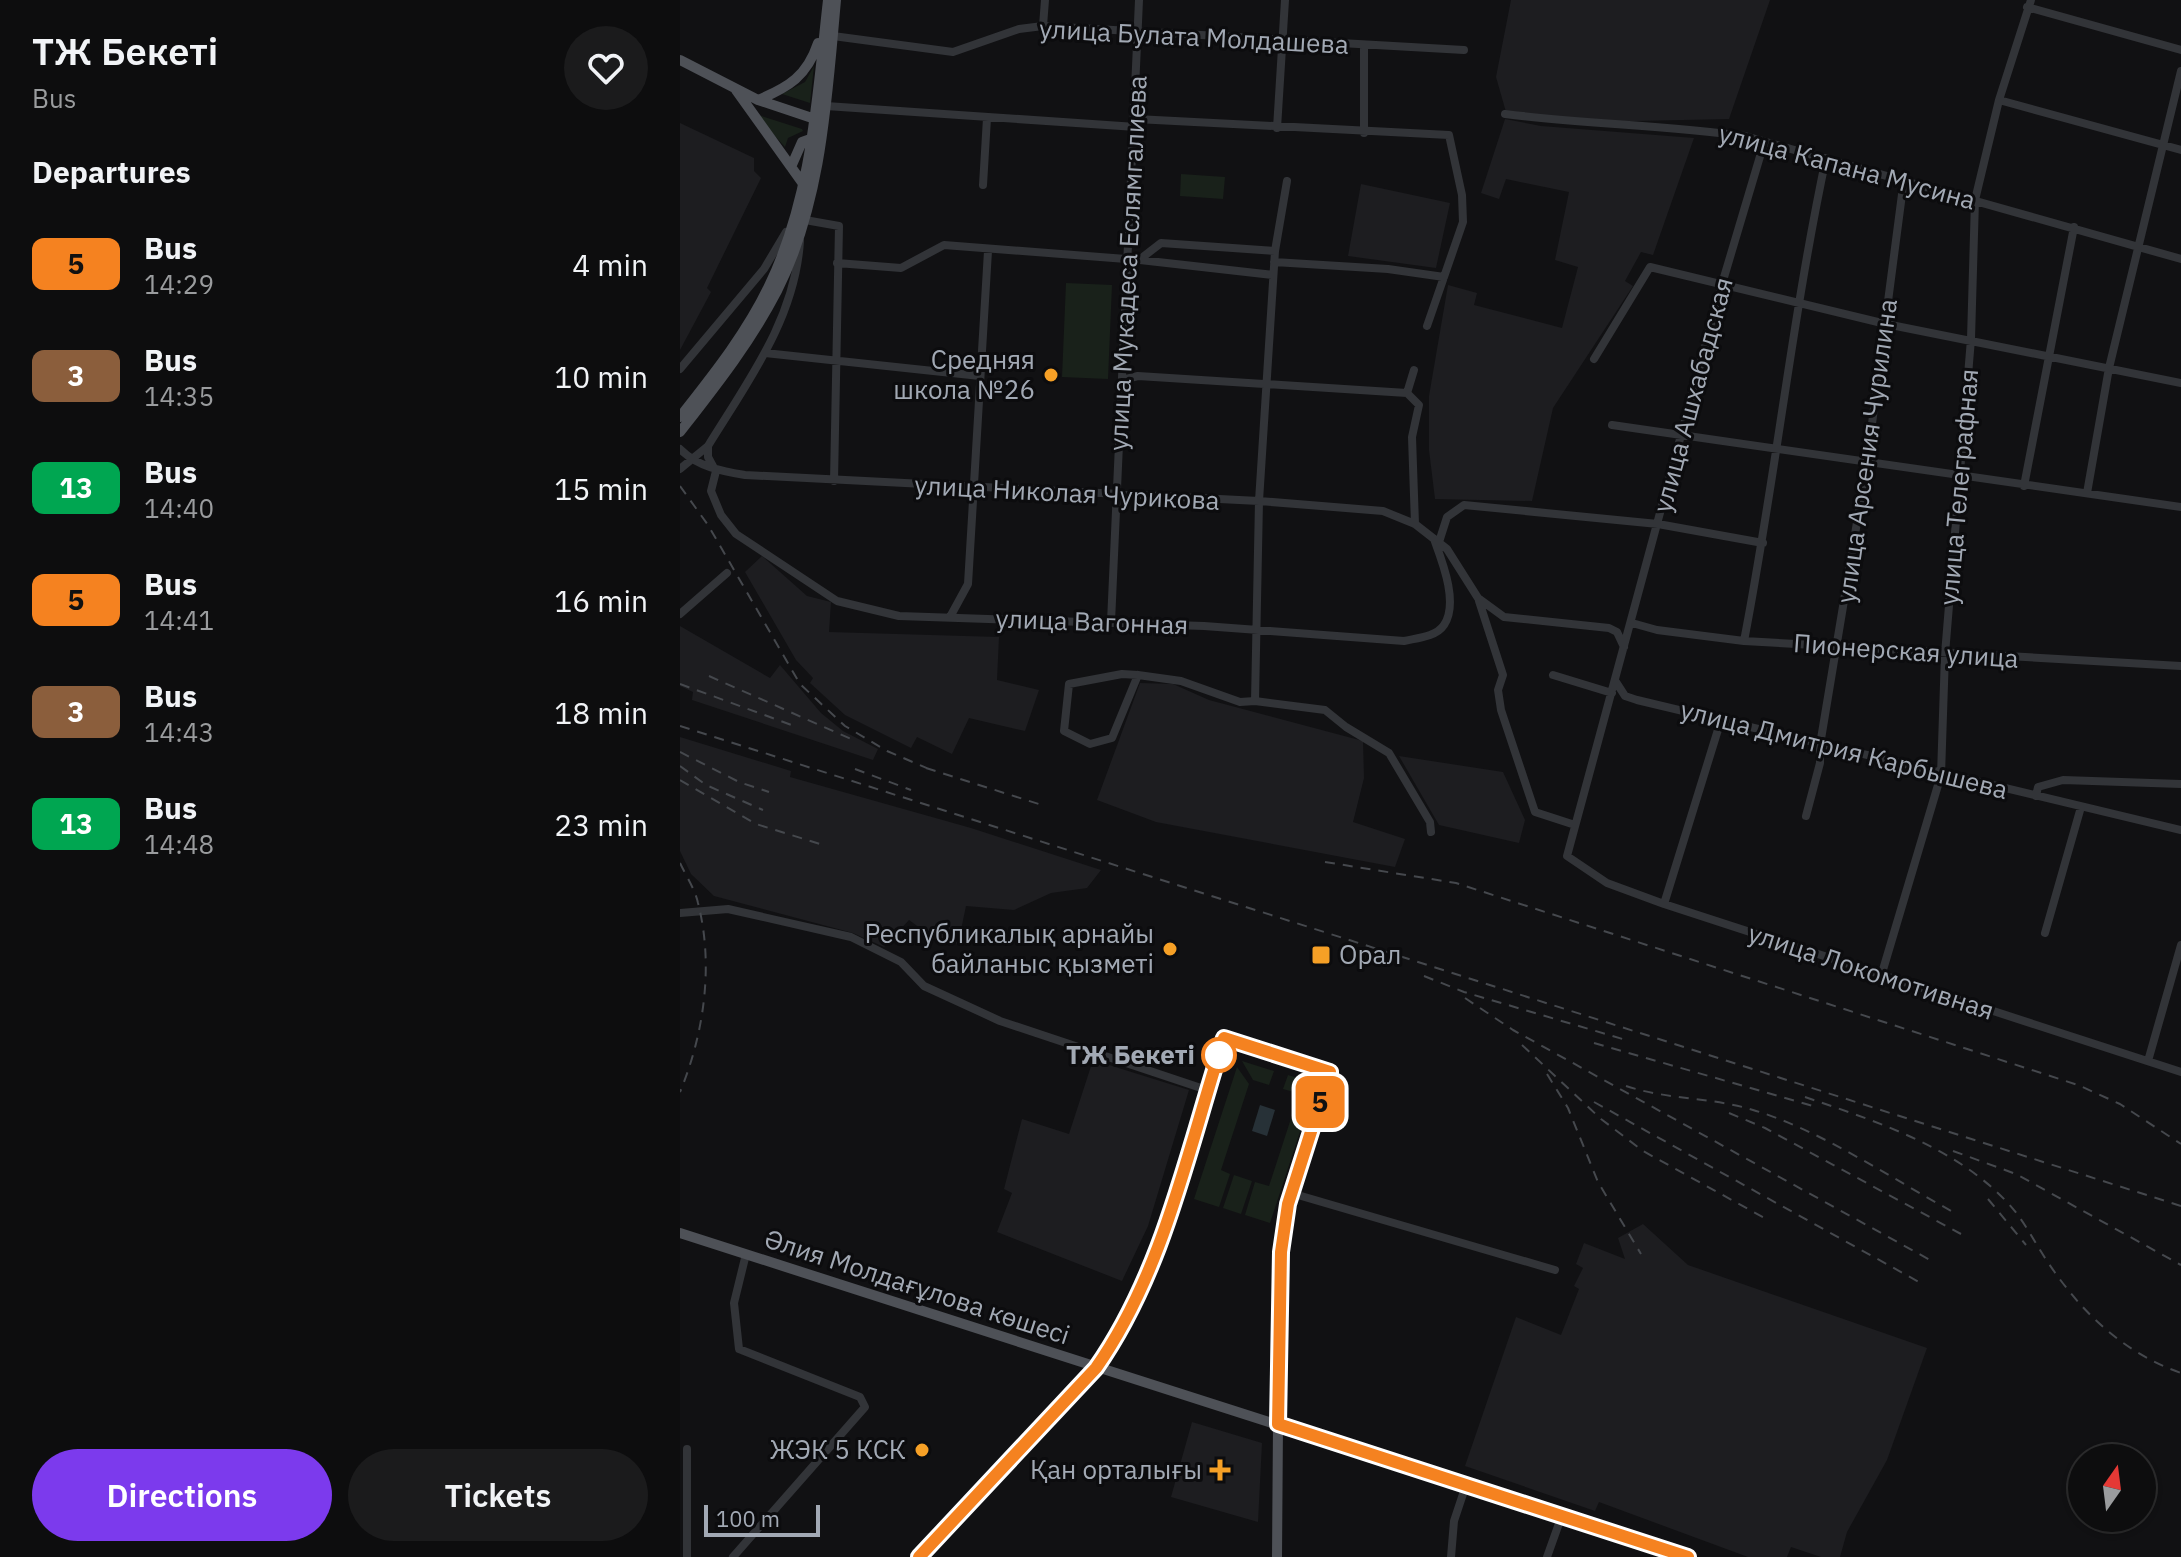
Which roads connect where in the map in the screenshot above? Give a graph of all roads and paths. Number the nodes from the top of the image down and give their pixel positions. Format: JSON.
{"nodes":[{"id":1,"x":828,"y":0,"type":"edge"},
{"id":2,"x":836,"y":0,"type":"edge"},
{"id":3,"x":1045,"y":0,"type":"edge"},
{"id":4,"x":1139,"y":0,"type":"edge"},
{"id":5,"x":1285,"y":0,"type":"edge"},
{"id":6,"x":2029,"y":3,"type":"edge"},
{"id":7,"x":825,"y":26,"type":"junction"},
{"id":8,"x":1043,"y":26,"type":"junction"},
{"id":9,"x":1138,"y":29,"type":"junction"},
{"id":10,"x":833,"y":36,"type":"junction"},
{"id":11,"x":1283,"y":41,"type":"junction"},
{"id":12,"x":1364,"y":45,"type":"junction"},
{"id":13,"x":1464,"y":50,"type":"dead end"},
{"id":14,"x":2181,"y":50,"type":"edge"},
{"id":15,"x":680,"y":60,"type":"edge"},
{"id":16,"x":2181,"y":71,"type":"edge"},
{"id":17,"x":736,"y":90,"type":"junction"},
{"id":18,"x":758,"y":100,"type":"junction"},
{"id":19,"x":1999,"y":100,"type":"junction"},
{"id":20,"x":826,"y":106,"type":"junction"},
{"id":21,"x":1505,"y":114,"type":"dead end"},
{"id":22,"x":987,"y":118,"type":"junction"},
{"id":23,"x":819,"y":120,"type":"junction"},
{"id":24,"x":1136,"y":123,"type":"junction"},
{"id":25,"x":1277,"y":128,"type":"junction"},
{"id":26,"x":1364,"y":133,"type":"junction"},
{"id":27,"x":816,"y":137,"type":"junction"},
{"id":28,"x":1764,"y":143,"type":"junction"},
{"id":29,"x":2162,"y":145,"type":"junction"},
{"id":30,"x":2181,"y":150,"type":"edge"},
{"id":31,"x":1826,"y":158,"type":"junction"},
{"id":32,"x":791,"y":167,"type":"junction"},
{"id":33,"x":1904,"y":179,"type":"junction"},
{"id":34,"x":1287,"y":181,"type":"dead end"},
{"id":35,"x":804,"y":185,"type":"junction"},
{"id":36,"x":983,"y":185,"type":"dead end"},
{"id":37,"x":1975,"y":200,"type":"junction"},
{"id":38,"x":800,"y":202,"type":"junction"},
{"id":39,"x":805,"y":220,"type":"junction"},
{"id":40,"x":2074,"y":227,"type":"junction"},
{"id":41,"x":801,"y":234,"type":"junction"},
{"id":42,"x":2137,"y":245,"type":"junction"},
{"id":43,"x":988,"y":251,"type":"junction"},
{"id":44,"x":1275,"y":251,"type":"junction"},
{"id":45,"x":2181,"y":259,"type":"edge"},
{"id":46,"x":1128,"y":260,"type":"junction"},
{"id":47,"x":1139,"y":260,"type":"junction"},
{"id":48,"x":1274,"y":262,"type":"junction"},
{"id":49,"x":837,"y":263,"type":"junction"},
{"id":50,"x":1273,"y":275,"type":"junction"},
{"id":51,"x":1444,"y":277,"type":"junction"},
{"id":52,"x":1722,"y":284,"type":"junction"},
{"id":53,"x":1799,"y":305,"type":"junction"},
{"id":54,"x":1886,"y":324,"type":"junction"},
{"id":55,"x":1427,"y":326,"type":"dead end"},
{"id":56,"x":1971,"y":339,"type":"junction"},
{"id":57,"x":765,"y":353,"type":"junction"},
{"id":58,"x":2052,"y":356,"type":"junction"},
{"id":59,"x":1594,"y":359,"type":"dead end"},
{"id":60,"x":837,"y":362,"type":"junction"},
{"id":61,"x":2109,"y":368,"type":"junction"},
{"id":62,"x":680,"y":369,"type":"edge"},
{"id":63,"x":1414,"y":370,"type":"dead end"},
{"id":64,"x":980,"y":376,"type":"junction"},
{"id":65,"x":1122,"y":380,"type":"junction"},
{"id":66,"x":2181,"y":383,"type":"edge"},
{"id":67,"x":1268,"y":385,"type":"junction"},
{"id":68,"x":1407,"y":393,"type":"junction"},
{"id":69,"x":685,"y":416,"type":"edge"},
{"id":70,"x":1612,"y":425,"type":"dead end"},
{"id":71,"x":680,"y":432,"type":"edge"},
{"id":72,"x":1682,"y":435,"type":"junction"},
{"id":73,"x":708,"y":446,"type":"junction"},
{"id":74,"x":680,"y":449,"type":"edge"},
{"id":75,"x":1777,"y":449,"type":"junction"},
{"id":76,"x":689,"y":458,"type":"junction"},
{"id":77,"x":1867,"y":462,"type":"junction"},
{"id":78,"x":680,"y":469,"type":"edge"},
{"id":79,"x":716,"y":471,"type":"junction"},
{"id":80,"x":1962,"y":476,"type":"junction"},
{"id":81,"x":834,"y":481,"type":"junction"},
{"id":82,"x":2024,"y":486,"type":"junction"},
{"id":83,"x":972,"y":489,"type":"junction"},
{"id":84,"x":2087,"y":493,"type":"junction"},
{"id":85,"x":1117,"y":496,"type":"junction"},
{"id":86,"x":1259,"y":501,"type":"junction"},
{"id":87,"x":2181,"y":507,"type":"edge"},
{"id":88,"x":1415,"y":524,"type":"junction"},
{"id":89,"x":1658,"y":524,"type":"junction"},
{"id":90,"x":1436,"y":539,"type":"junction"},
{"id":91,"x":1763,"y":543,"type":"junction"},
{"id":92,"x":727,"y":573,"type":"dead end"},
{"id":93,"x":1478,"y":598,"type":"junction"},
{"id":94,"x":680,"y":614,"type":"edge"},
{"id":95,"x":950,"y":617,"type":"junction"},
{"id":96,"x":1111,"y":622,"type":"junction"},
{"id":97,"x":1632,"y":623,"type":"junction"},
{"id":98,"x":1254,"y":630,"type":"junction"},
{"id":99,"x":1744,"y":641,"type":"junction"},
{"id":100,"x":1624,"y":648,"type":"junction"},
{"id":101,"x":1838,"y":648,"type":"junction"},
{"id":102,"x":1945,"y":654,"type":"junction"},
{"id":103,"x":2181,"y":666,"type":"edge"},
{"id":104,"x":1138,"y":675,"type":"junction"},
{"id":105,"x":1553,"y":675,"type":"dead end"},
{"id":106,"x":1616,"y":681,"type":"junction"},
{"id":107,"x":1612,"y":693,"type":"junction"},
{"id":108,"x":1255,"y":701,"type":"junction"},
{"id":109,"x":1721,"y":720,"type":"junction"},
{"id":110,"x":1820,"y":745,"type":"junction"},
{"id":111,"x":1941,"y":775,"type":"junction"},
{"id":112,"x":2181,"y":784,"type":"edge"},
{"id":113,"x":2036,"y":796,"type":"junction"},
{"id":114,"x":2081,"y":807,"type":"junction"},
{"id":115,"x":1806,"y":816,"type":"dead end"},
{"id":116,"x":1575,"y":825,"type":"junction"},
{"id":117,"x":2181,"y":830,"type":"edge"},
{"id":118,"x":1431,"y":832,"type":"dead end"},
{"id":119,"x":1664,"y":904,"type":"junction"},
{"id":120,"x":680,"y":913,"type":"edge"},
{"id":121,"x":2045,"y":933,"type":"dead end"},
{"id":122,"x":2181,"y":945,"type":"edge"},
{"id":123,"x":1882,"y":973,"type":"junction"},
{"id":124,"x":2148,"y":1061,"type":"junction"},
{"id":125,"x":2181,"y":1072,"type":"edge"},
{"id":126,"x":1207,"y":1090,"type":"junction"},
{"id":127,"x":1291,"y":1193,"type":"junction"},
{"id":128,"x":680,"y":1233,"type":"edge"},
{"id":129,"x":746,"y":1254,"type":"junction"},
{"id":130,"x":1555,"y":1270,"type":"dead end"},
{"id":131,"x":1096,"y":1368,"type":"junction"},
{"id":132,"x":1278,"y":1424,"type":"junction"},
{"id":133,"x":687,"y":1449,"type":"dead end"},
{"id":134,"x":1466,"y":1485,"type":"junction"},
{"id":135,"x":1562,"y":1515,"type":"junction"},
{"id":136,"x":687,"y":1557,"type":"edge"},
{"id":137,"x":733,"y":1557,"type":"edge"},
{"id":138,"x":919,"y":1557,"type":"edge"},
{"id":139,"x":1277,"y":1557,"type":"edge"},
{"id":140,"x":1451,"y":1557,"type":"edge"},
{"id":141,"x":1547,"y":1557,"type":"edge"},
{"id":142,"x":1689,"y":1557,"type":"edge"}],
"edges":[{"from":1,"to":7,"type":"main road"},
{"from":2,"to":10,"type":"main road"},
{"from":3,"to":8,"type":"street"},
{"from":4,"to":9,"type":"street","name":"улица Мукадеса Еслямгалиева"},
{"from":5,"to":11,"type":"street"},
{"from":6,"to":14,"type":"street"},
{"from":6,"to":19,"type":"street","name":"улица Телеграфная"},
{"from":7,"to":18,"type":"main road"},
{"from":7,"to":23,"type":"main road"},
{"from":8,"to":9,"type":"street","name":"улица Булата Молдашева"},
{"from":8,"to":10,"type":"street","name":"улица Булата Молдашева"},
{"from":9,"to":11,"type":"street","name":"улица Булата Молдашева"},
{"from":9,"to":24,"type":"street","name":"улица Мукадеса Еслямгалиева"},
{"from":10,"to":20,"type":"main road"},
{"from":11,"to":12,"type":"street","name":"улица Булата Молдашева"},
{"from":11,"to":25,"type":"street"},
{"from":12,"to":13,"type":"street","name":"улица Булата Молдашева"},
{"from":12,"to":26,"type":"street"},
{"from":15,"to":17,"type":"main road"},
{"from":16,"to":29,"type":"street"},
{"from":17,"to":18,"type":"main road"},
{"from":17,"to":32,"type":"main road"},
{"from":18,"to":23,"type":"main road"},
{"from":19,"to":29,"type":"street"},
{"from":19,"to":37,"type":"street","name":"улица Телеграфная"},
{"from":20,"to":22,"type":"street"},
{"from":20,"to":23,"type":"main road"},
{"from":21,"to":28,"type":"street","name":"улица Капана Мусина"},
{"from":22,"to":24,"type":"street"},
{"from":22,"to":36,"type":"street"},
{"from":23,"to":27,"type":"main road"},
{"from":24,"to":25,"type":"street"},
{"from":24,"to":46,"type":"street","name":"улица Мукадеса Еслямгалиева"},
{"from":25,"to":26,"type":"street"},
{"from":26,"to":51,"type":"street"},
{"from":27,"to":32,"type":"main road"},
{"from":27,"to":35,"type":"main road"},
{"from":27,"to":39,"type":"main road"},
{"from":28,"to":31,"type":"street","name":"улица Капана Мусина"},
{"from":28,"to":52,"type":"street","name":"улица Ашхабадская"},
{"from":29,"to":30,"type":"street"},
{"from":29,"to":42,"type":"street"},
{"from":31,"to":33,"type":"street","name":"улица Капана Мусина"},
{"from":31,"to":53,"type":"street"},
{"from":32,"to":35,"type":"main road"},
{"from":33,"to":37,"type":"street","name":"улица Капана Мусина"},
{"from":33,"to":54,"type":"street","name":"улица Арсения Чурилина"},
{"from":34,"to":44,"type":"street"},
{"from":35,"to":38,"type":"main road"},
{"from":37,"to":40,"type":"street","name":"улица Капана Мусина"},
{"from":37,"to":56,"type":"street","name":"улица Телеграфная"},
{"from":38,"to":62,"type":"street"},
{"from":38,"to":69,"type":"main road"},
{"from":39,"to":41,"type":"main road"},
{"from":39,"to":49,"type":"street"},
{"from":40,"to":42,"type":"street","name":"улица Капана Мусина"},
{"from":40,"to":58,"type":"street"},
{"from":41,"to":57,"type":"street"},
{"from":41,"to":69,"type":"main road"},
{"from":42,"to":45,"type":"street","name":"улица Капана Мусина"},
{"from":42,"to":61,"type":"street"},
{"from":43,"to":46,"type":"street"},
{"from":43,"to":49,"type":"street"},
{"from":43,"to":64,"type":"street"},
{"from":44,"to":47,"type":"street"},
{"from":44,"to":48,"type":"street"},
{"from":46,"to":47,"type":"street"},
{"from":46,"to":65,"type":"street","name":"улица Мукадеса Еслямгалиева"},
{"from":47,"to":50,"type":"street"},
{"from":48,"to":50,"type":"street"},
{"from":48,"to":51,"type":"street"},
{"from":49,"to":60,"type":"street"},
{"from":50,"to":67,"type":"street"},
{"from":51,"to":55,"type":"street"},
{"from":52,"to":53,"type":"street"},
{"from":52,"to":59,"type":"street"},
{"from":52,"to":72,"type":"street","name":"улица Ашхабадская"},
{"from":53,"to":54,"type":"street"},
{"from":53,"to":75,"type":"street"},
{"from":54,"to":56,"type":"street"},
{"from":54,"to":77,"type":"street","name":"улица Арсения Чурилина"},
{"from":56,"to":58,"type":"street"},
{"from":56,"to":80,"type":"street","name":"улица Телеграфная"},
{"from":57,"to":60,"type":"street"},
{"from":57,"to":73,"type":"street"},
{"from":58,"to":61,"type":"street"},
{"from":58,"to":82,"type":"street"},
{"from":60,"to":64,"type":"street"},
{"from":60,"to":81,"type":"street"},
{"from":61,"to":66,"type":"street"},
{"from":61,"to":84,"type":"street"},
{"from":63,"to":68,"type":"street"},
{"from":64,"to":83,"type":"street"},
{"from":65,"to":67,"type":"street"},
{"from":65,"to":85,"type":"street","name":"улица Мукадеса Еслямгалиева"},
{"from":67,"to":68,"type":"street"},
{"from":67,"to":86,"type":"street"},
{"from":68,"to":88,"type":"street"},
{"from":69,"to":71,"type":"main road"},
{"from":70,"to":72,"type":"street"},
{"from":72,"to":75,"type":"street"},
{"from":72,"to":89,"type":"street","name":"улица Ашхабадская"},
{"from":73,"to":76,"type":"street"},
{"from":73,"to":79,"type":"street","name":"улица Вагонная"},
{"from":74,"to":76,"type":"street"},
{"from":75,"to":77,"type":"street"},
{"from":75,"to":91,"type":"street"},
{"from":76,"to":78,"type":"street"},
{"from":76,"to":79,"type":"street"},
{"from":77,"to":80,"type":"street"},
{"from":77,"to":101,"type":"street","name":"улица Арсения Чурилина"},
{"from":79,"to":81,"type":"street","name":"улица Николая Чурикова"},
{"from":79,"to":95,"type":"street","name":"улица Вагонная"},
{"from":80,"to":82,"type":"street"},
{"from":80,"to":102,"type":"street","name":"улица Телеграфная"},
{"from":81,"to":83,"type":"street","name":"улица Николая Чурикова"},
{"from":82,"to":84,"type":"street"},
{"from":83,"to":85,"type":"street","name":"улица Николая Чурикова"},
{"from":83,"to":95,"type":"street"},
{"from":84,"to":87,"type":"street"},
{"from":85,"to":86,"type":"street","name":"улица Николая Чурикова"},
{"from":85,"to":96,"type":"street","name":"улица Мукадеса Еслямгалиева"},
{"from":86,"to":88,"type":"street","name":"улица Николая Чурикова"},
{"from":86,"to":98,"type":"street"},
{"from":88,"to":90,"type":"street","name":"улица Николая Чурикова"},
{"from":89,"to":90,"type":"street"},
{"from":89,"to":91,"type":"street"},
{"from":89,"to":97,"type":"street","name":"улица Ашхабадская"},
{"from":90,"to":93,"type":"street","name":"улица Николая Чурикова"},
{"from":90,"to":98,"type":"street","name":"улица Вагонная"},
{"from":91,"to":99,"type":"street"},
{"from":92,"to":94,"type":"street"},
{"from":93,"to":100,"type":"street"},
{"from":93,"to":116,"type":"street"},
{"from":95,"to":96,"type":"street","name":"улица Вагонная"},
{"from":96,"to":98,"type":"street","name":"улица Вагонная"},
{"from":97,"to":99,"type":"street","name":"Пионерская улица"},
{"from":97,"to":100,"type":"street","name":"улица Ашхабадская"},
{"from":98,"to":108,"type":"street"},
{"from":99,"to":101,"type":"street","name":"Пионерская улица"},
{"from":100,"to":106,"type":"street","name":"улица Ашхабадская"},
{"from":101,"to":102,"type":"street","name":"Пионерская улица"},
{"from":101,"to":110,"type":"street","name":"улица Арсения Чурилина"},
{"from":102,"to":103,"type":"street","name":"Пионерская улица"},
{"from":102,"to":111,"type":"street","name":"улица Телеграфная"},
{"from":104,"to":104,"type":"street"},
{"from":104,"to":108,"type":"street"},
{"from":105,"to":107,"type":"street"},
{"from":106,"to":107,"type":"street"},
{"from":106,"to":109,"type":"street","name":"улица Дмитрия Карбышева"},
{"from":107,"to":116,"type":"street"},
{"from":108,"to":118,"type":"street"},
{"from":109,"to":110,"type":"street","name":"улица Дмитрия Карбышева"},
{"from":109,"to":119,"type":"street"},
{"from":110,"to":111,"type":"street","name":"улица Дмитрия Карбышева"},
{"from":110,"to":115,"type":"street","name":"улица Арсения Чурилина"},
{"from":111,"to":113,"type":"street","name":"улица Дмитрия Карбышева"},
{"from":111,"to":123,"type":"street","name":"улица Телеграфная"},
{"from":112,"to":113,"type":"street"},
{"from":113,"to":114,"type":"street","name":"улица Дмитрия Карбышева"},
{"from":114,"to":117,"type":"street","name":"улица Дмитрия Карбышева"},
{"from":114,"to":121,"type":"street"},
{"from":116,"to":119,"type":"street","name":"улица Локомотивная"},
{"from":119,"to":123,"type":"street","name":"улица Локомотивная"},
{"from":120,"to":126,"type":"street"},
{"from":122,"to":124,"type":"street"},
{"from":123,"to":124,"type":"street","name":"улица Локомотивная"},
{"from":124,"to":125,"type":"street","name":"улица Локомотивная"},
{"from":126,"to":127,"type":"street"},
{"from":126,"to":131,"type":"street"},
{"from":127,"to":130,"type":"street"},
{"from":127,"to":132,"type":"street"},
{"from":128,"to":129,"type":"main road","name":"Әлия Молдағұлова көшесі"},
{"from":129,"to":131,"type":"main road","name":"Әлия Молдағұлова көшесі"},
{"from":129,"to":137,"type":"street"},
{"from":131,"to":132,"type":"main road","name":"Әлия Молдағұлова көшесі"},
{"from":131,"to":138,"type":"street"},
{"from":132,"to":134,"type":"main road","name":"Әлия Молдағұлова көшесі"},
{"from":132,"to":139,"type":"main road"},
{"from":133,"to":136,"type":"street"},
{"from":134,"to":135,"type":"main road","name":"Әлия Молдағұлова көшесі"},
{"from":134,"to":140,"type":"street"},
{"from":135,"to":141,"type":"street"},
{"from":135,"to":142,"type":"main road","name":"Әлия Молдағұлова көшесі"}]}
